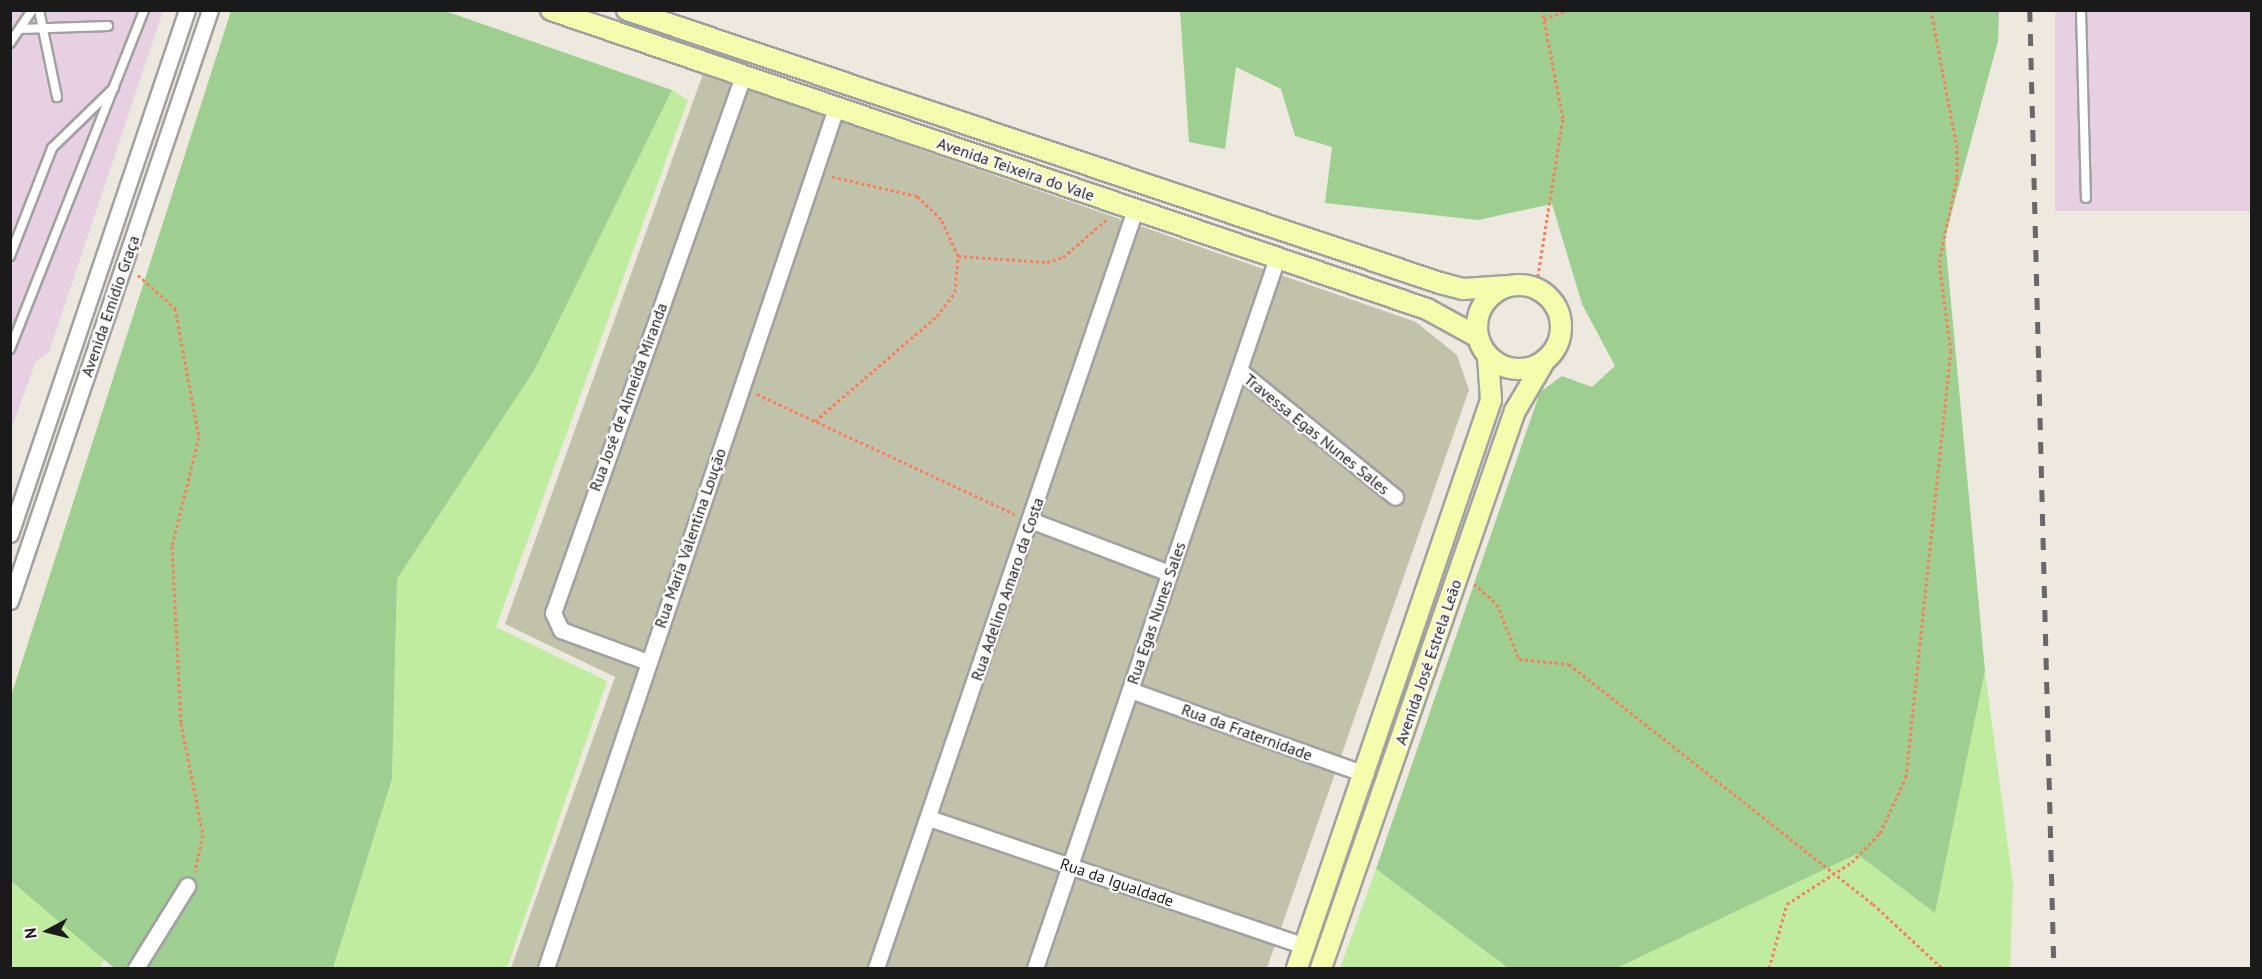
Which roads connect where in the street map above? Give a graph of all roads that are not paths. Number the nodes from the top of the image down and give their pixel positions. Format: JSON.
{"nodes":[{"id":1,"x":32,"y":10,"type":"edge"},
{"id":2,"x":39,"y":10,"type":"edge"},
{"id":3,"x":144,"y":10,"type":"edge"},
{"id":4,"x":187,"y":10,"type":"edge"},
{"id":5,"x":210,"y":10,"type":"edge"},
{"id":6,"x":551,"y":10,"type":"edge"},
{"id":7,"x":627,"y":10,"type":"edge"},
{"id":8,"x":2081,"y":10,"type":"edge"},
{"id":9,"x":108,"y":26,"type":"dead end"},
{"id":10,"x":43,"y":28,"type":"junction"},
{"id":11,"x":20,"y":29,"type":"junction"},
{"id":12,"x":10,"y":43,"type":"edge"},
{"id":13,"x":743,"y":76,"type":"junction"},
{"id":14,"x":116,"y":85,"type":"junction"},
{"id":15,"x":57,"y":98,"type":"dead end"},
{"id":16,"x":836,"y":108,"type":"junction"},
{"id":17,"x":2086,"y":198,"type":"dead end"},
{"id":18,"x":1130,"y":208,"type":"junction"},
{"id":19,"x":10,"y":256,"type":"edge"},
{"id":20,"x":1277,"y":258,"type":"junction"},
{"id":21,"x":1508,"y":286,"type":"junction"},
{"id":22,"x":1478,"y":337,"type":"junction"},
{"id":23,"x":10,"y":349,"type":"edge"},
{"id":24,"x":1488,"y":357,"type":"junction"},
{"id":25,"x":1545,"y":360,"type":"junction"},
{"id":26,"x":1239,"y":370,"type":"junction"},
{"id":27,"x":1395,"y":497,"type":"dead end"},
{"id":28,"x":1030,"y":520,"type":"junction"},
{"id":29,"x":11,"y":530,"type":"edge"},
{"id":30,"x":1169,"y":573,"type":"junction"},
{"id":31,"x":10,"y":601,"type":"edge"},
{"id":32,"x":648,"y":662,"type":"junction"},
{"id":33,"x":1130,"y":690,"type":"junction"},
{"id":34,"x":1365,"y":774,"type":"junction"},
{"id":35,"x":929,"y":818,"type":"junction"},
{"id":36,"x":1069,"y":866,"type":"junction"},
{"id":37,"x":187,"y":886,"type":"road end"},
{"id":38,"x":1305,"y":946,"type":"junction"},
{"id":39,"x":136,"y":969,"type":"edge"},
{"id":40,"x":546,"y":969,"type":"edge"},
{"id":41,"x":876,"y":969,"type":"edge"},
{"id":42,"x":1035,"y":969,"type":"edge"},
{"id":43,"x":1297,"y":969,"type":"edge"},
{"id":44,"x":1321,"y":969,"type":"edge"}],
"edges":[{"from":1,"to":11,"type":"lane"},
{"from":2,"to":10,"type":"lane"},
{"from":3,"to":14,"type":"lane"},
{"from":4,"to":29,"type":"street","name":"Avenida Emídio Graça"},
{"from":5,"to":31,"type":"street","name":"Avenida Emídio Graça"},
{"from":6,"to":13,"type":"street","name":"Avenida Teixeira do Vale"},
{"from":7,"to":21,"type":"street","name":"Avenida Teixeira do Vale"},
{"from":8,"to":17,"type":"lane"},
{"from":9,"to":10,"type":"lane"},
{"from":10,"to":11,"type":"lane"},
{"from":10,"to":15,"type":"lane"},
{"from":11,"to":12,"type":"lane"},
{"from":13,"to":16,"type":"street","name":"Avenida Teixeira do Vale"},
{"from":13,"to":32,"type":"street","name":"Rua José de Almeida Miranda"},
{"from":14,"to":19,"type":"lane"},
{"from":14,"to":23,"type":"lane"},
{"from":16,"to":18,"type":"street","name":"Avenida Teixeira do Vale"},
{"from":16,"to":32,"type":"street","name":"Rua Maria Valentina Loução"},
{"from":18,"to":20,"type":"street","name":"Avenida Teixeira do Vale"},
{"from":18,"to":28,"type":"street","name":"Rua Adelino Amaro da Costa"},
{"from":20,"to":22,"type":"street","name":"Avenida Teixeira do Vale"},
{"from":20,"to":26,"type":"street","name":"Rua Egas Nunes Sales"},
{"from":21,"to":22,"type":"street"},
{"from":21,"to":25,"type":"street","name":"Avenida Teixeira do Vale"},
{"from":22,"to":24,"type":"street"},
{"from":24,"to":25,"type":"street"},
{"from":24,"to":34,"type":"street","name":"Avenida José Estrela Leão"},
{"from":25,"to":44,"type":"street","name":"Avenida José Estrela Leão"},
{"from":26,"to":27,"type":"street","name":"Travessa Egas Nunes Sales"},
{"from":26,"to":30,"type":"street","name":"Rua Egas Nunes Sales"},
{"from":28,"to":30,"type":"street"},
{"from":28,"to":35,"type":"street","name":"Rua Adelino Amaro da Costa"},
{"from":30,"to":33,"type":"street","name":"Rua Egas Nunes Sales"},
{"from":32,"to":40,"type":"street","name":"Rua Maria Valentina Loução"},
{"from":33,"to":34,"type":"street","name":"Rua da Fraternidade"},
{"from":33,"to":36,"type":"street","name":"Rua Egas Nunes Sales"},
{"from":34,"to":38,"type":"street","name":"Avenida José Estrela Leão"},
{"from":35,"to":36,"type":"street","name":"Rua da Igualdade"},
{"from":35,"to":41,"type":"street","name":"Rua Adelino Amaro da Costa"},
{"from":36,"to":38,"type":"street","name":"Rua da Igualdade"},
{"from":36,"to":42,"type":"street","name":"Rua Egas Nunes Sales"},
{"from":37,"to":39,"type":"street"},
{"from":38,"to":43,"type":"street","name":"Avenida José Estrela Leão"}]}
